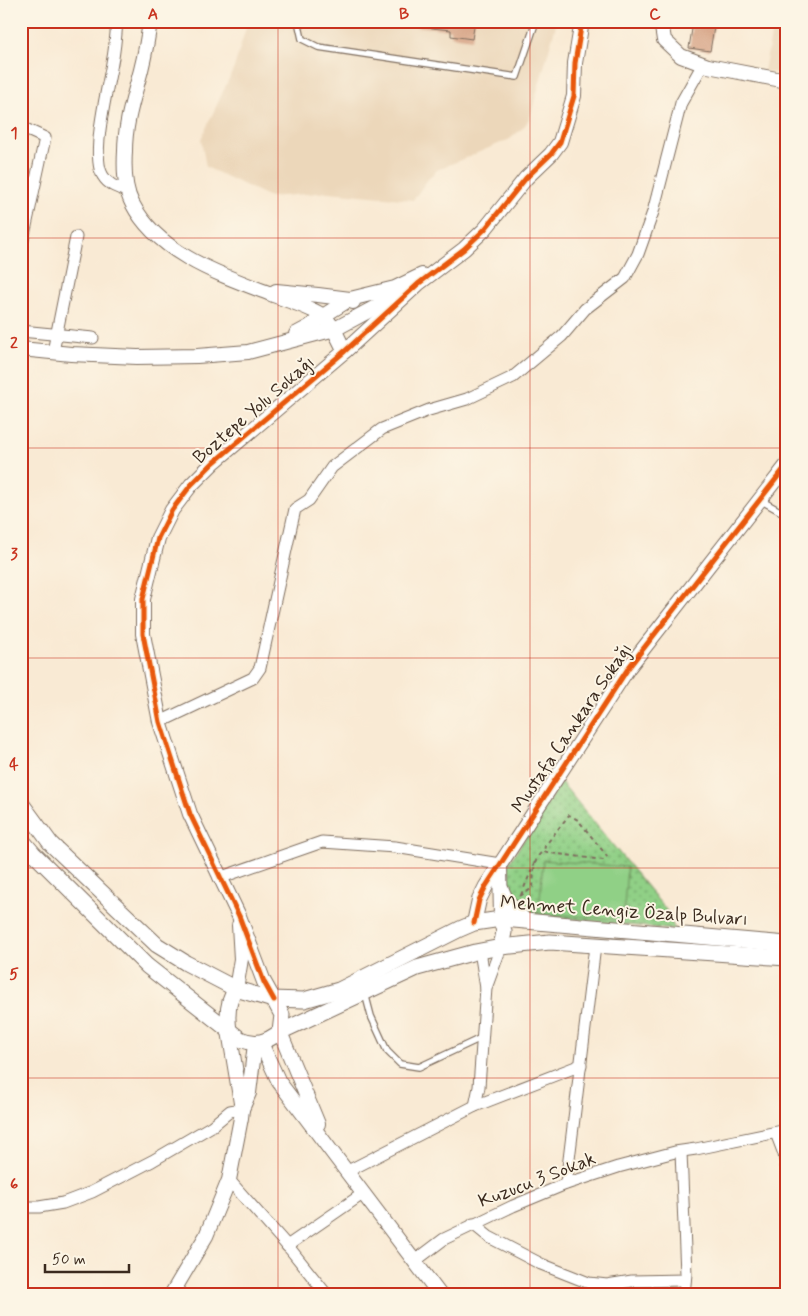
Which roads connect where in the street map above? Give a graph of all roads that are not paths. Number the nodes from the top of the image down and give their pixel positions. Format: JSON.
{"nodes":[{"id":1,"x":117,"y":21,"type":"edge"},
{"id":2,"x":150,"y":21,"type":"edge"},
{"id":3,"x":298,"y":21,"type":"edge"},
{"id":4,"x":536,"y":21,"type":"edge"},
{"id":5,"x":582,"y":21,"type":"edge"},
{"id":6,"x":661,"y":21,"type":"edge"},
{"id":7,"x":703,"y":64,"type":"junction"},
{"id":8,"x":787,"y":81,"type":"edge"},
{"id":9,"x":21,"y":127,"type":"edge"},
{"id":10,"x":129,"y":192,"type":"junction"},
{"id":11,"x":76,"y":237,"type":"dead end"},
{"id":12,"x":21,"y":249,"type":"edge"},
{"id":13,"x":441,"y":267,"type":"junction"},
{"id":14,"x":418,"y":284,"type":"junction"},
{"id":15,"x":261,"y":290,"type":"junction"},
{"id":16,"x":350,"y":299,"type":"junction"},
{"id":17,"x":363,"y":314,"type":"junction"},
{"id":18,"x":323,"y":316,"type":"junction"},
{"id":19,"x":335,"y":329,"type":"junction"},
{"id":20,"x":21,"y":331,"type":"edge"},
{"id":21,"x":57,"y":334,"type":"junction"},
{"id":22,"x":94,"y":338,"type":"dead end"},
{"id":23,"x":275,"y":346,"type":"junction"},
{"id":24,"x":21,"y":349,"type":"edge"},
{"id":25,"x":345,"y":351,"type":"junction"},
{"id":26,"x":52,"y":352,"type":"junction"},
{"id":27,"x":787,"y":465,"type":"edge"},
{"id":28,"x":760,"y":500,"type":"junction"},
{"id":29,"x":787,"y":515,"type":"edge"},
{"id":30,"x":160,"y":722,"type":"junction"},
{"id":31,"x":21,"y":803,"type":"edge"},
{"id":32,"x":21,"y":839,"type":"edge"},
{"id":33,"x":500,"y":864,"type":"junction"},
{"id":34,"x":219,"y":878,"type":"junction"},
{"id":35,"x":502,"y":889,"type":"junction"},
{"id":36,"x":239,"y":916,"type":"junction"},
{"id":37,"x":501,"y":920,"type":"junction"},
{"id":38,"x":526,"y":921,"type":"junction"},
{"id":39,"x":474,"y":924,"type":"junction"},
{"id":40,"x":787,"y":944,"type":"edge"},
{"id":41,"x":595,"y":946,"type":"junction"},
{"id":42,"x":501,"y":947,"type":"junction"},
{"id":43,"x":480,"y":951,"type":"junction"},
{"id":44,"x":787,"y":958,"type":"edge"},
{"id":45,"x":486,"y":988,"type":"junction"},
{"id":46,"x":236,"y":989,"type":"junction"},
{"id":47,"x":365,"y":993,"type":"junction"},
{"id":48,"x":274,"y":1000,"type":"junction"},
{"id":49,"x":229,"y":1031,"type":"junction"},
{"id":50,"x":280,"y":1032,"type":"junction"},
{"id":51,"x":483,"y":1037,"type":"junction"},
{"id":52,"x":258,"y":1043,"type":"junction"},
{"id":53,"x":581,"y":1065,"type":"junction"},
{"id":54,"x":475,"y":1106,"type":"junction"},
{"id":55,"x":242,"y":1108,"type":"junction"},
{"id":56,"x":782,"y":1132,"type":"edge"},
{"id":57,"x":326,"y":1143,"type":"junction"},
{"id":58,"x":681,"y":1152,"type":"junction"},
{"id":59,"x":787,"y":1170,"type":"edge"},
{"id":60,"x":348,"y":1171,"type":"junction"},
{"id":61,"x":229,"y":1180,"type":"junction"},
{"id":62,"x":566,"y":1184,"type":"junction"},
{"id":63,"x":364,"y":1193,"type":"junction"},
{"id":64,"x":21,"y":1207,"type":"edge"},
{"id":65,"x":473,"y":1224,"type":"junction"},
{"id":66,"x":287,"y":1246,"type":"junction"},
{"id":67,"x":415,"y":1261,"type":"junction"},
{"id":68,"x":686,"y":1280,"type":"junction"},
{"id":69,"x":606,"y":1290,"type":"edge"},
{"id":70,"x":171,"y":1295,"type":"edge"},
{"id":71,"x":327,"y":1295,"type":"edge"},
{"id":72,"x":440,"y":1295,"type":"edge"},
{"id":73,"x":684,"y":1295,"type":"edge"}],
"edges":[{"from":1,"to":10,"type":"street"},
{"from":2,"to":10,"type":"street"},
{"from":3,"to":4,"type":"lane"},
{"from":5,"to":13,"type":"street"},
{"from":6,"to":7,"type":"street"},
{"from":7,"to":8,"type":"street"},
{"from":7,"to":30,"type":"street"},
{"from":9,"to":12,"type":"street"},
{"from":10,"to":15,"type":"street"},
{"from":11,"to":21,"type":"street"},
{"from":13,"to":14,"type":"street"},
{"from":13,"to":16,"type":"street"},
{"from":14,"to":17,"type":"street"},
{"from":14,"to":25,"type":"street"},
{"from":15,"to":16,"type":"street"},
{"from":15,"to":18,"type":"street"},
{"from":16,"to":17,"type":"street"},
{"from":16,"to":18,"type":"street"},
{"from":17,"to":19,"type":"street"},
{"from":17,"to":25,"type":"street"},
{"from":18,"to":19,"type":"street"},
{"from":18,"to":23,"type":"street"},
{"from":19,"to":23,"type":"street"},
{"from":19,"to":25,"type":"street"},
{"from":20,"to":21,"type":"street"},
{"from":21,"to":22,"type":"street"},
{"from":21,"to":26,"type":"street"},
{"from":23,"to":26,"type":"street"},
{"from":24,"to":26,"type":"street"},
{"from":25,"to":30,"type":"street","name":"Boztepe Yolu Sokağı"},
{"from":27,"to":28,"type":"street","name":"Mustafa Cankara Sokağı"},
{"from":28,"to":29,"type":"lane"},
{"from":28,"to":33,"type":"street","name":"Mustafa Cankara Sokağı"},
{"from":30,"to":34,"type":"street","name":"Boztepe Yolu Sokağı"},
{"from":31,"to":46,"type":"main road","name":"Mehmet Cengiz Özalp Bulvarı"},
{"from":32,"to":49,"type":"main road"},
{"from":33,"to":34,"type":"street"},
{"from":33,"to":35,"type":"street"},
{"from":33,"to":39,"type":"street","name":"Mustafa Cankara Sokağı"},
{"from":34,"to":36,"type":"street","name":"Boztepe Yolu Sokağı"},
{"from":35,"to":37,"type":"street"},
{"from":35,"to":38,"type":"street"},
{"from":36,"to":46,"type":"street"},
{"from":36,"to":48,"type":"street","name":"Boztepe Yolu Sokağı"},
{"from":37,"to":38,"type":"main road","name":"Mehmet Cengiz Özalp Bulvarı"},
{"from":37,"to":39,"type":"main road","name":"Mehmet Cengiz Özalp Bulvarı"},
{"from":37,"to":42,"type":"main road"},
{"from":38,"to":40,"type":"main road","name":"Mehmet Cengiz Özalp Bulvarı"},
{"from":39,"to":43,"type":"main road"},
{"from":39,"to":48,"type":"main road","name":"Mehmet Cengiz Özalp Bulvarı"},
{"from":41,"to":42,"type":"main road","name":"Mehmet Cengiz Özalp Bulvarı"},
{"from":41,"to":44,"type":"main road","name":"Mehmet Cengiz Özalp Bulvarı"},
{"from":41,"to":53,"type":"street"},
{"from":42,"to":43,"type":"main road","name":"Mehmet Cengiz Özalp Bulvarı"},
{"from":42,"to":45,"type":"street"},
{"from":43,"to":45,"type":"street"},
{"from":43,"to":47,"type":"main road","name":"Mehmet Cengiz Özalp Bulvarı"},
{"from":45,"to":51,"type":"street"},
{"from":46,"to":48,"type":"main road","name":"Mehmet Cengiz Özalp Bulvarı"},
{"from":46,"to":49,"type":"main road"},
{"from":47,"to":50,"type":"main road","name":"Mehmet Cengiz Özalp Bulvarı"},
{"from":47,"to":51,"type":"lane"},
{"from":48,"to":50,"type":"main road"},
{"from":49,"to":52,"type":"main road"},
{"from":49,"to":55,"type":"street"},
{"from":50,"to":52,"type":"main road","name":"Mehmet Cengiz Özalp Bulvarı"},
{"from":50,"to":57,"type":"street"},
{"from":51,"to":54,"type":"street"},
{"from":52,"to":55,"type":"street"},
{"from":52,"to":57,"type":"street"},
{"from":53,"to":54,"type":"street"},
{"from":53,"to":62,"type":"street"},
{"from":54,"to":60,"type":"street"},
{"from":55,"to":61,"type":"street"},
{"from":55,"to":64,"type":"street"},
{"from":56,"to":58,"type":"street","name":"Kuzucu 3 Sokak"},
{"from":56,"to":59,"type":"street"},
{"from":57,"to":60,"type":"street"},
{"from":58,"to":62,"type":"street","name":"Kuzucu 3 Sokak"},
{"from":58,"to":68,"type":"street"},
{"from":60,"to":63,"type":"street"},
{"from":61,"to":66,"type":"street"},
{"from":61,"to":70,"type":"street"},
{"from":62,"to":65,"type":"street","name":"Kuzucu 3 Sokak"},
{"from":63,"to":66,"type":"street"},
{"from":63,"to":67,"type":"street"},
{"from":65,"to":67,"type":"street","name":"Kuzucu 3 Sokak"},
{"from":65,"to":69,"type":"street"},
{"from":66,"to":71,"type":"street"},
{"from":67,"to":72,"type":"street"},
{"from":68,"to":69,"type":"street"},
{"from":68,"to":73,"type":"street"}]}
